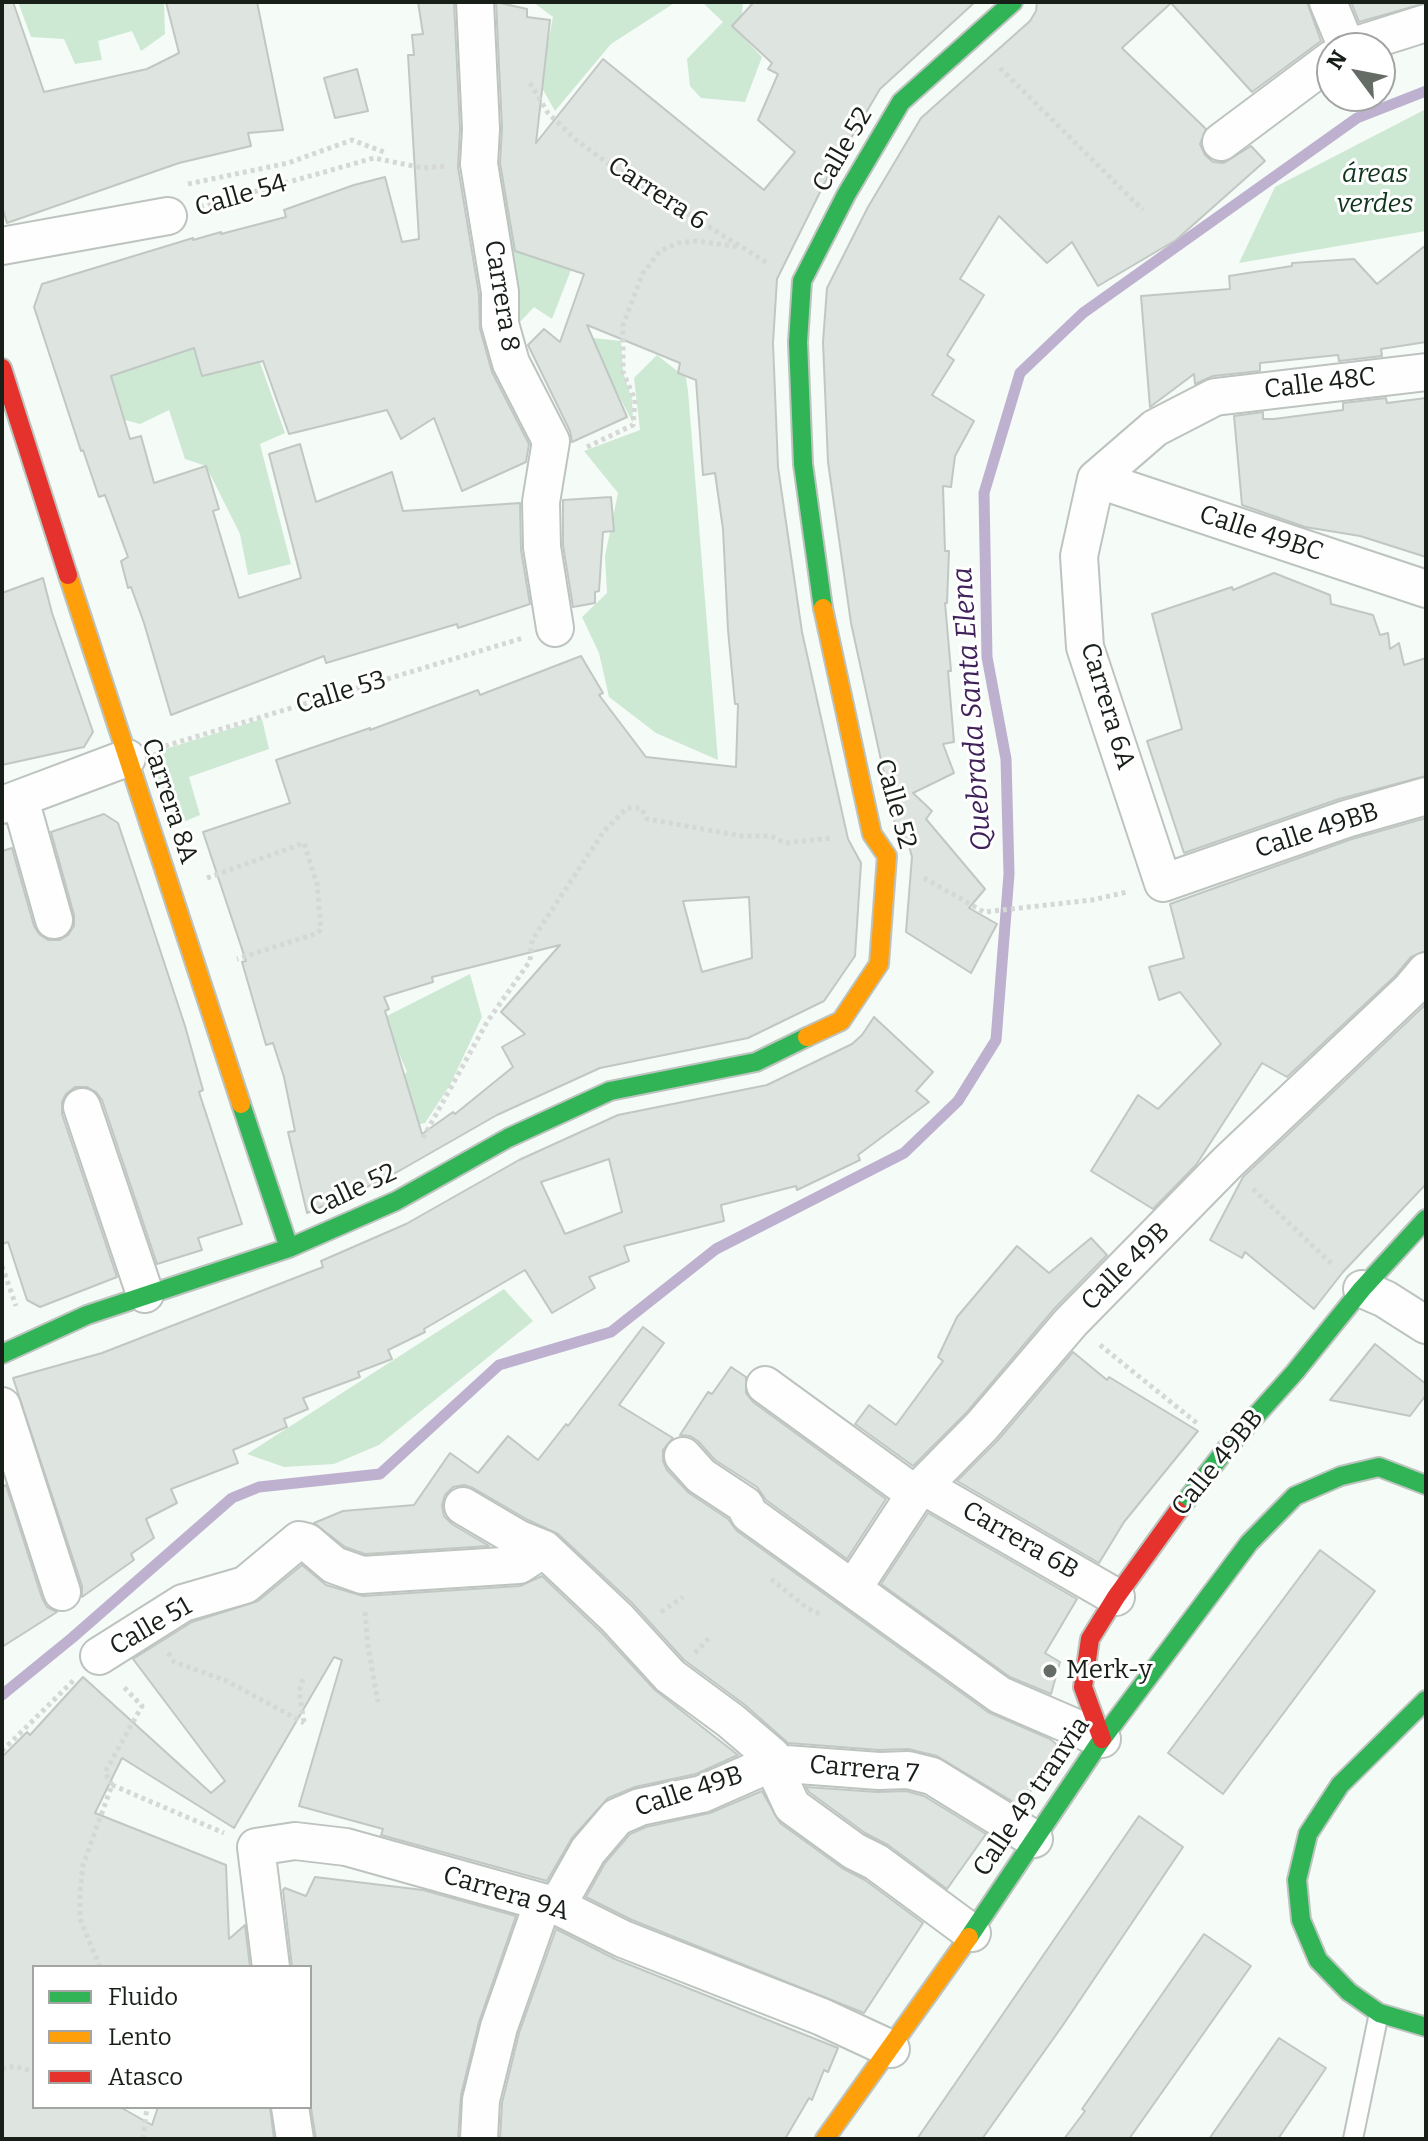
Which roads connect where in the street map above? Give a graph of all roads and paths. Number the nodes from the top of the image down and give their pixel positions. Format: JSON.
{"nodes":[{"id":1,"x":475,"y":2,"type":"edge"},
{"id":2,"x":1013,"y":2,"type":"edge"},
{"id":3,"x":1328,"y":2,"type":"edge"},
{"id":4,"x":1426,"y":23,"type":"edge"},
{"id":5,"x":1340,"y":32,"type":"edge"},
{"id":6,"x":1396,"y":32,"type":"edge"},
{"id":7,"x":971,"y":39,"type":"junction"},
{"id":8,"x":1316,"y":71,"type":"edge"},
{"id":9,"x":530,"y":83,"type":"dead end"},
{"id":10,"x":1221,"y":142,"type":"dead end"},
{"id":11,"x":384,"y":152,"type":"dead end"},
{"id":12,"x":479,"y":164,"type":"junction"},
{"id":13,"x":176,"y":201,"type":"junction"},
{"id":14,"x":1143,"y":210,"type":"dead end"},
{"id":15,"x":2,"y":246,"type":"edge"},
{"id":16,"x":739,"y":247,"type":"junction"},
{"id":17,"x":802,"y":281,"type":"junction"},
{"id":18,"x":2,"y":368,"type":"edge"},
{"id":19,"x":1426,"y":372,"type":"edge"},
{"id":20,"x":551,"y":441,"type":"junction"},
{"id":21,"x":1096,"y":479,"type":"junction"},
{"id":22,"x":1426,"y":589,"type":"edge"},
{"id":23,"x":555,"y":628,"type":"joint"},
{"id":24,"x":127,"y":758,"type":"junction"},
{"id":25,"x":1426,"y":796,"type":"edge"},
{"id":26,"x":11,"y":802,"type":"edge"},
{"id":27,"x":872,"y":834,"type":"junction"},
{"id":28,"x":887,"y":856,"type":"junction"},
{"id":29,"x":1163,"y":883,"type":"junction"},
{"id":30,"x":171,"y":891,"type":"junction"},
{"id":31,"x":54,"y":920,"type":"dead end"},
{"id":32,"x":1426,"y":971,"type":"edge"},
{"id":33,"x":198,"y":972,"type":"junction"},
{"id":34,"x":82,"y":1107,"type":"dead end"},
{"id":35,"x":1227,"y":1163,"type":"junction"},
{"id":36,"x":440,"y":1177,"type":"junction"},
{"id":37,"x":1426,"y":1219,"type":"edge"},
{"id":38,"x":289,"y":1248,"type":"junction"},
{"id":39,"x":1362,"y":1289,"type":"junction"},
{"id":40,"x":145,"y":1294,"type":"junction"},
{"id":41,"x":1071,"y":1322,"type":"junction"},
{"id":42,"x":1426,"y":1325,"type":"edge"},
{"id":43,"x":2,"y":1354,"type":"edge"},
{"id":44,"x":765,"y":1385,"type":"dead end"},
{"id":45,"x":2,"y":1406,"type":"edge"},
{"id":46,"x":1227,"y":1448,"type":"junction"},
{"id":47,"x":683,"y":1456,"type":"dead end"},
{"id":48,"x":1426,"y":1485,"type":"edge"},
{"id":49,"x":919,"y":1490,"type":"junction"},
{"id":50,"x":463,"y":1506,"type":"dead end"},
{"id":51,"x":544,"y":1549,"type":"junction"},
{"id":52,"x":362,"y":1575,"type":"junction"},
{"id":53,"x":854,"y":1587,"type":"junction"},
{"id":54,"x":62,"y":1592,"type":"dead end"},
{"id":55,"x":1116,"y":1597,"type":"junction"},
{"id":56,"x":146,"y":1624,"type":"junction"},
{"id":57,"x":99,"y":1656,"type":"joint"},
{"id":58,"x":304,"y":1675,"type":"dead end"},
{"id":59,"x":1426,"y":1700,"type":"edge"},
{"id":60,"x":378,"y":1702,"type":"dead end"},
{"id":61,"x":142,"y":1706,"type":"dead end"},
{"id":62,"x":1102,"y":1739,"type":"junction"},
{"id":63,"x":2,"y":1751,"type":"edge"},
{"id":64,"x":772,"y":1763,"type":"junction"},
{"id":65,"x":112,"y":1785,"type":"junction"},
{"id":66,"x":1034,"y":1839,"type":"junction"},
{"id":67,"x":256,"y":1847,"type":"junction"},
{"id":68,"x":550,"y":1904,"type":"junction"},
{"id":69,"x":972,"y":1933,"type":"junction"},
{"id":70,"x":99,"y":1965,"type":"edge"},
{"id":71,"x":271,"y":1965,"type":"edge"},
{"id":72,"x":1379,"y":2013,"type":"junction"},
{"id":73,"x":1426,"y":2027,"type":"edge"},
{"id":74,"x":891,"y":2049,"type":"junction"},
{"id":75,"x":2,"y":2069,"type":"edge"},
{"id":76,"x":32,"y":2071,"type":"edge"},
{"id":77,"x":147,"y":2109,"type":"edge"},
{"id":78,"x":290,"y":2109,"type":"edge"},
{"id":79,"x":143,"y":2139,"type":"edge"},
{"id":80,"x":295,"y":2139,"type":"edge"},
{"id":81,"x":479,"y":2139,"type":"edge"},
{"id":82,"x":825,"y":2139,"type":"edge"},
{"id":83,"x":1353,"y":2139,"type":"edge"}],
"edges":[{"from":1,"to":12,"type":"street","name":"Carrera 8"},
{"from":2,"to":7,"type":"street","name":"Calle 52"},
{"from":3,"to":5,"type":"street"},
{"from":4,"to":6,"type":"street"},
{"from":7,"to":14,"type":"path"},
{"from":7,"to":17,"type":"street","name":"Calle 52"},
{"from":8,"to":10,"type":"street"},
{"from":9,"to":16,"type":"path","name":"Carrera 6"},
{"from":11,"to":13,"type":"path"},
{"from":12,"to":13,"type":"path","name":"Calle 54"},
{"from":12,"to":20,"type":"street","name":"Carrera 8"},
{"from":13,"to":15,"type":"street","name":"Calle 54"},
{"from":16,"to":17,"type":"path","name":"Carrera 6"},
{"from":16,"to":20,"type":"path"},
{"from":17,"to":27,"type":"street","name":"Calle 52"},
{"from":18,"to":24,"type":"street","name":"Carrera 8A"},
{"from":19,"to":21,"type":"street","name":"Calle 48C"},
{"from":20,"to":23,"type":"street"},
{"from":21,"to":22,"type":"street","name":"Calle 49BC"},
{"from":21,"to":29,"type":"street","name":"Carrera 6A"},
{"from":23,"to":24,"type":"path","name":"Calle 53"},
{"from":24,"to":26,"type":"street"},
{"from":24,"to":30,"type":"street","name":"Carrera 8A"},
{"from":25,"to":29,"type":"street","name":"Calle 49BB"},
{"from":26,"to":31,"type":"street"},
{"from":27,"to":28,"type":"street","name":"Calle 52"},
{"from":27,"to":36,"type":"path"},
{"from":28,"to":29,"type":"path"},
{"from":28,"to":36,"type":"street","name":"Calle 52"},
{"from":30,"to":33,"type":"street","name":"Carrera 8A"},
{"from":30,"to":33,"type":"path"},
{"from":32,"to":35,"type":"street","name":"Calle 49B"},
{"from":33,"to":38,"type":"street","name":"Carrera 8A"},
{"from":34,"to":40,"type":"street"},
{"from":35,"to":39,"type":"path"},
{"from":35,"to":41,"type":"street","name":"Calle 49B"},
{"from":36,"to":38,"type":"street","name":"Calle 52"},
{"from":37,"to":39,"type":"street","name":"Calle 49BB"},
{"from":38,"to":40,"type":"street","name":"Calle 52"},
{"from":39,"to":42,"type":"street"},
{"from":39,"to":46,"type":"street","name":"Calle 49BB"},
{"from":40,"to":43,"type":"street","name":"Calle 52"},
{"from":41,"to":46,"type":"path"},
{"from":41,"to":49,"type":"street","name":"Calle 49B"},
{"from":44,"to":49,"type":"street","name":"Carrera 6B"},
{"from":45,"to":54,"type":"street"},
{"from":46,"to":55,"type":"street","name":"Calle 49BB"},
{"from":47,"to":53,"type":"street"},
{"from":48,"to":62,"type":"street","name":"Calle 49 tranvia"},
{"from":49,"to":53,"type":"street","name":"Calle 49B"},
{"from":49,"to":55,"type":"street","name":"Carrera 6B"},
{"from":50,"to":51,"type":"street"},
{"from":51,"to":52,"type":"street","name":"Calle 51"},
{"from":51,"to":64,"type":"street"},
{"from":52,"to":56,"type":"street","name":"Calle 51"},
{"from":52,"to":60,"type":"path"},
{"from":53,"to":62,"type":"street"},
{"from":55,"to":62,"type":"street","name":"Calle 49BB"},
{"from":56,"to":57,"type":"street","name":"Calle 51"},
{"from":56,"to":58,"type":"path"},
{"from":57,"to":63,"type":"path","name":"Calle 51"},
{"from":59,"to":72,"type":"street"},
{"from":61,"to":65,"type":"path"},
{"from":62,"to":66,"type":"street","name":"Calle 49 tranvia"},
{"from":64,"to":66,"type":"street","name":"Carrera 7"},
{"from":64,"to":68,"type":"street","name":"Calle 49B"},
{"from":64,"to":69,"type":"street"},
{"from":65,"to":67,"type":"path"},
{"from":65,"to":70,"type":"path"},
{"from":66,"to":69,"type":"street","name":"Calle 49 tranvia"},
{"from":67,"to":68,"type":"street","name":"Carrera 9A"},
{"from":67,"to":71,"type":"street"},
{"from":68,"to":74,"type":"street","name":"Carrera 9A"},
{"from":68,"to":81,"type":"street","name":"Calle 49B"},
{"from":69,"to":74,"type":"street","name":"Calle 49 tranvia"},
{"from":72,"to":73,"type":"street"},
{"from":72,"to":83,"type":"lane"},
{"from":74,"to":82,"type":"street","name":"Calle 49 tranvia"},
{"from":75,"to":76,"type":"path"},
{"from":77,"to":79,"type":"path"},
{"from":78,"to":80,"type":"street"}]}
